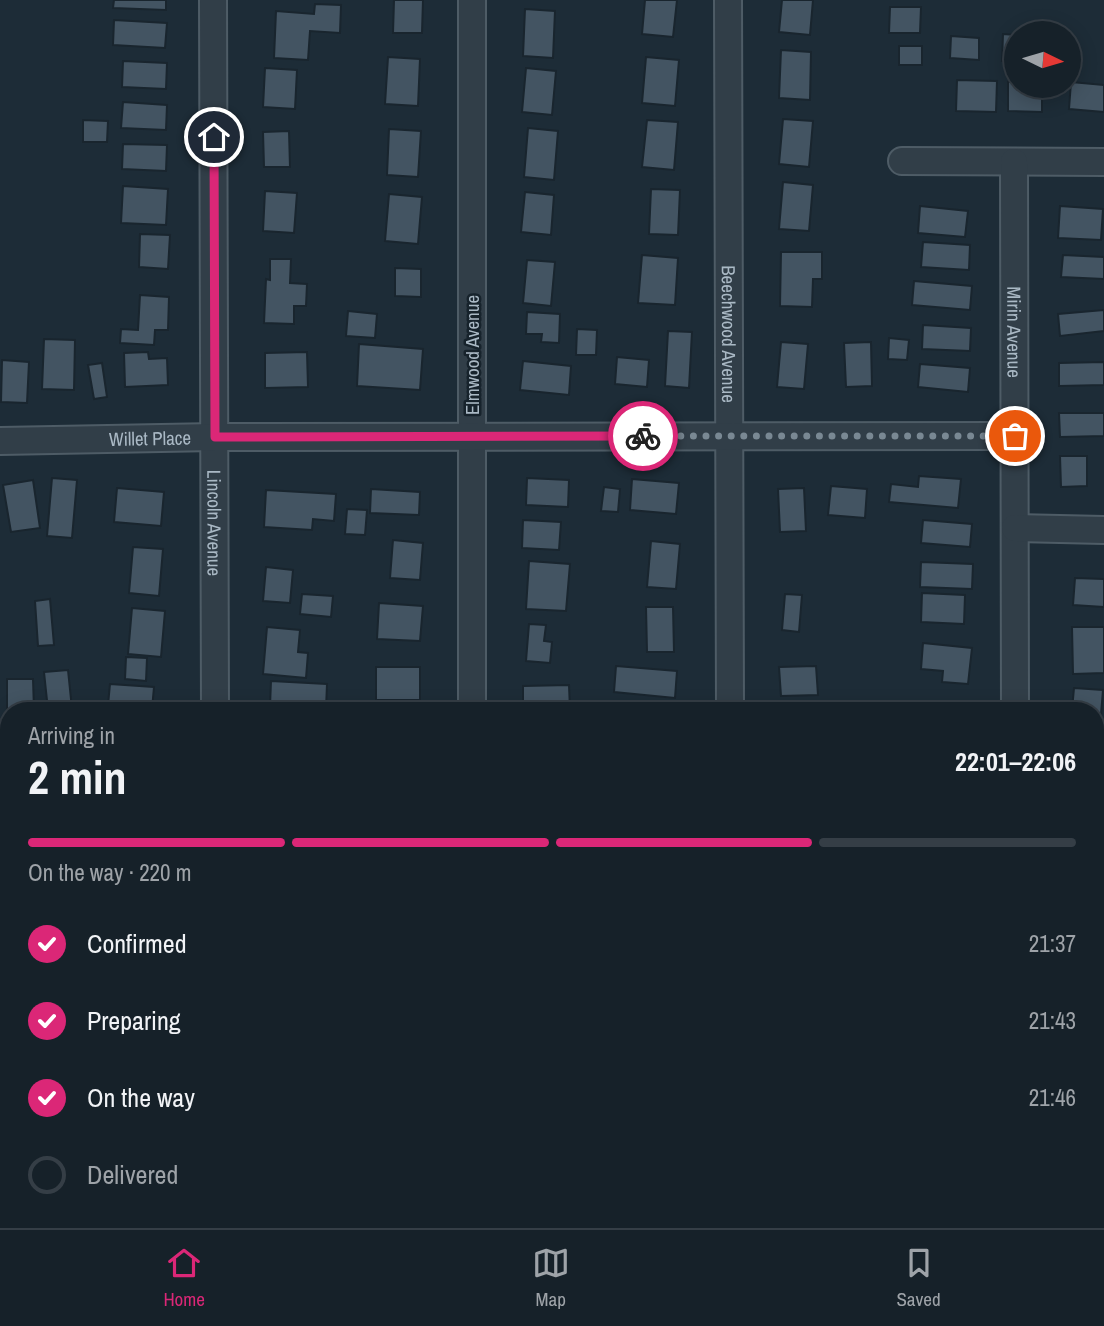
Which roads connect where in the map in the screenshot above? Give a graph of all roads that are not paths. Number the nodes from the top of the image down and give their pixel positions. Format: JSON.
{"nodes":[{"id":1,"x":213,"y":0,"type":"edge"},
{"id":2,"x":472,"y":0,"type":"edge"},
{"id":3,"x":727,"y":0,"type":"edge"},
{"id":4,"x":902,"y":161,"type":"dead end"},
{"id":5,"x":1014,"y":162,"type":"junction"},
{"id":6,"x":1104,"y":162,"type":"edge"},
{"id":7,"x":729,"y":436,"type":"junction"},
{"id":8,"x":1015,"y":436,"type":"junction"},
{"id":9,"x":215,"y":437,"type":"junction"},
{"id":10,"x":472,"y":437,"type":"junction"},
{"id":11,"x":0,"y":441,"type":"edge"},
{"id":12,"x":1015,"y":528,"type":"junction"},
{"id":13,"x":1104,"y":530,"type":"edge"},
{"id":14,"x":215,"y":702,"type":"edge"},
{"id":15,"x":472,"y":702,"type":"edge"},
{"id":16,"x":730,"y":702,"type":"edge"},
{"id":17,"x":1015,"y":702,"type":"edge"}],
"edges":[{"from":1,"to":9,"type":"street","name":"Lincoln Avenue"},
{"from":2,"to":10,"type":"street","name":"Elmwood Avenue"},
{"from":3,"to":7,"type":"street","name":"Beechwood Avenue"},
{"from":4,"to":5,"type":"street"},
{"from":5,"to":6,"type":"street"},
{"from":5,"to":8,"type":"street","name":"Mirin Avenue"},
{"from":7,"to":8,"type":"street","name":"Willet Place"},
{"from":7,"to":10,"type":"street","name":"Willet Place"},
{"from":7,"to":16,"type":"street","name":"Beechwood Avenue"},
{"from":8,"to":12,"type":"street","name":"Mirin Avenue"},
{"from":9,"to":10,"type":"street","name":"Willet Place"},
{"from":9,"to":11,"type":"street","name":"Willet Place"},
{"from":9,"to":14,"type":"street","name":"Lincoln Avenue"},
{"from":10,"to":15,"type":"street","name":"Elmwood Avenue"},
{"from":12,"to":13,"type":"street"},
{"from":12,"to":17,"type":"street","name":"Mirin Avenue"}]}
